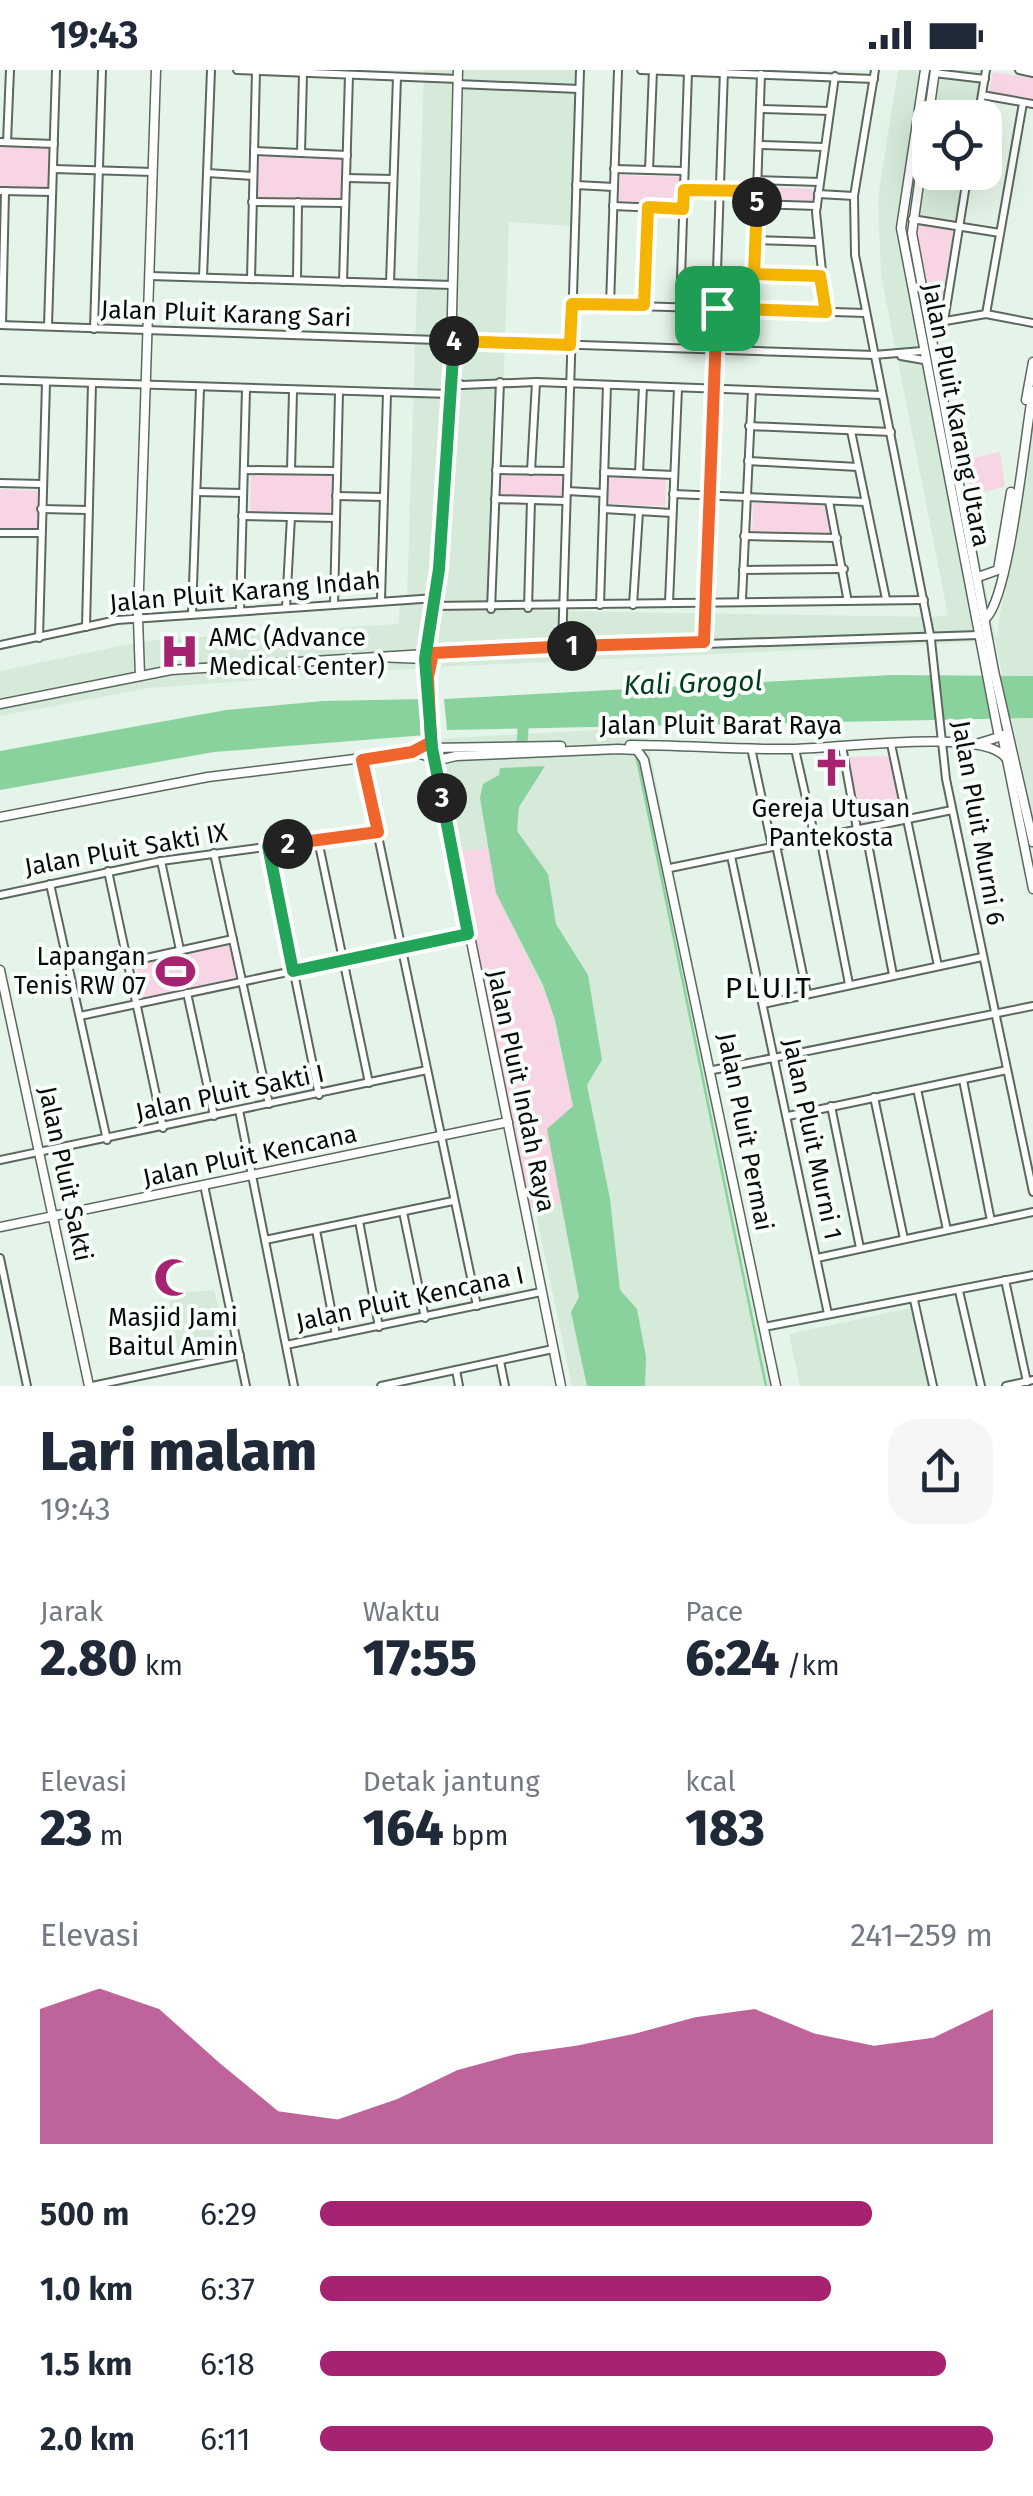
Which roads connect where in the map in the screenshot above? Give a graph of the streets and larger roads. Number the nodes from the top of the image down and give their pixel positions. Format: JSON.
{"nodes":[{"id":1,"x":10,"y":70,"type":"edge"},
{"id":2,"x":56,"y":70,"type":"edge"},
{"id":3,"x":102,"y":70,"type":"edge"},
{"id":4,"x":156,"y":70,"type":"edge"},
{"id":5,"x":211,"y":70,"type":"edge"},
{"id":6,"x":237,"y":70,"type":"edge"},
{"id":7,"x":580,"y":70,"type":"edge"},
{"id":8,"x":618,"y":70,"type":"edge"},
{"id":9,"x":641,"y":70,"type":"edge"},
{"id":10,"x":653,"y":70,"type":"edge"},
{"id":11,"x":256,"y":71,"type":"edge"},
{"id":12,"x":724,"y":71,"type":"edge"},
{"id":13,"x":931,"y":71,"type":"edge"},
{"id":14,"x":688,"y":72,"type":"edge"},
{"id":15,"x":303,"y":73,"type":"junction"},
{"id":16,"x":761,"y":74,"type":"junction"},
{"id":17,"x":874,"y":74,"type":"edge"},
{"id":18,"x":985,"y":74,"type":"edge"},
{"id":19,"x":349,"y":75,"type":"junction"},
{"id":20,"x":835,"y":76,"type":"junction"},
{"id":21,"x":397,"y":77,"type":"junction"},
{"id":22,"x":458,"y":78,"type":"edge"},
{"id":23,"x":579,"y":89,"type":"junction"},
{"id":24,"x":982,"y":95,"type":"junction"},
{"id":25,"x":926,"y":100,"type":"edge"},
{"id":26,"x":981,"y":100,"type":"edge"},
{"id":27,"x":1023,"y":102,"type":"junction"},
{"id":28,"x":1033,"y":104,"type":"edge"},
{"id":29,"x":760,"y":109,"type":"junction"},
{"id":30,"x":830,"y":111,"type":"junction"},
{"id":31,"x":4,"y":142,"type":"edge"},
{"id":32,"x":54,"y":144,"type":"junction"},
{"id":33,"x":759,"y":145,"type":"junction"},
{"id":34,"x":824,"y":147,"type":"junction"},
{"id":35,"x":254,"y":152,"type":"junction"},
{"id":36,"x":300,"y":153,"type":"junction"},
{"id":37,"x":346,"y":155,"type":"junction"},
{"id":38,"x":54,"y":169,"type":"junction"},
{"id":39,"x":614,"y":169,"type":"junction"},
{"id":40,"x":98,"y":170,"type":"junction"},
{"id":41,"x":650,"y":170,"type":"junction"},
{"id":42,"x":684,"y":171,"type":"junction"},
{"id":43,"x":152,"y":172,"type":"junction"},
{"id":44,"x":912,"y":172,"type":"edge"},
{"id":45,"x":207,"y":173,"type":"junction"},
{"id":46,"x":253,"y":176,"type":"junction"},
{"id":47,"x":346,"y":178,"type":"junction"},
{"id":48,"x":393,"y":179,"type":"junction"},
{"id":49,"x":758,"y":180,"type":"junction"},
{"id":50,"x":820,"y":182,"type":"junction"},
{"id":51,"x":576,"y":186,"type":"junction"},
{"id":52,"x":614,"y":188,"type":"junction"},
{"id":53,"x":684,"y":190,"type":"junction"},
{"id":54,"x":914,"y":190,"type":"edge"},
{"id":55,"x":965,"y":190,"type":"edge"},
{"id":56,"x":3,"y":191,"type":"edge"},
{"id":57,"x":721,"y":191,"type":"junction"},
{"id":58,"x":758,"y":191,"type":"junction"},
{"id":59,"x":52,"y":192,"type":"junction"},
{"id":60,"x":818,"y":194,"type":"junction"},
{"id":61,"x":854,"y":196,"type":"junction"},
{"id":62,"x":252,"y":202,"type":"junction"},
{"id":63,"x":298,"y":202,"type":"junction"},
{"id":64,"x":345,"y":204,"type":"junction"},
{"id":65,"x":757,"y":204,"type":"junction"},
{"id":66,"x":613,"y":206,"type":"junction"},
{"id":67,"x":816,"y":206,"type":"junction"},
{"id":68,"x":648,"y":207,"type":"junction"},
{"id":69,"x":683,"y":209,"type":"junction"},
{"id":70,"x":911,"y":219,"type":"junction"},
{"id":71,"x":959,"y":226,"type":"junction"},
{"id":72,"x":1000,"y":233,"type":"junction"},
{"id":73,"x":756,"y":240,"type":"junction"},
{"id":74,"x":817,"y":242,"type":"junction"},
{"id":75,"x":754,"y":274,"type":"junction"},
{"id":76,"x":150,"y":276,"type":"junction"},
{"id":77,"x":820,"y":276,"type":"junction"},
{"id":78,"x":203,"y":278,"type":"junction"},
{"id":79,"x":251,"y":279,"type":"junction"},
{"id":80,"x":297,"y":280,"type":"junction"},
{"id":81,"x":342,"y":282,"type":"junction"},
{"id":82,"x":390,"y":283,"type":"junction"},
{"id":83,"x":452,"y":285,"type":"junction"},
{"id":84,"x":572,"y":304,"type":"junction"},
{"id":85,"x":610,"y":304,"type":"junction"},
{"id":86,"x":644,"y":305,"type":"junction"},
{"id":87,"x":680,"y":307,"type":"junction"},
{"id":88,"x":717,"y":308,"type":"junction"},
{"id":89,"x":753,"y":310,"type":"junction"},
{"id":90,"x":826,"y":312,"type":"junction"},
{"id":91,"x":864,"y":313,"type":"junction"},
{"id":92,"x":986,"y":314,"type":"junction"},
{"id":93,"x":944,"y":320,"type":"junction"},
{"id":94,"x":1033,"y":323,"type":"edge"},
{"id":95,"x":928,"y":324,"type":"junction"},
{"id":96,"x":1,"y":325,"type":"edge"},
{"id":97,"x":48,"y":326,"type":"junction"},
{"id":98,"x":94,"y":330,"type":"junction"},
{"id":99,"x":148,"y":332,"type":"junction"},
{"id":100,"x":451,"y":341,"type":"junction"},
{"id":101,"x":570,"y":345,"type":"junction"},
{"id":102,"x":716,"y":350,"type":"junction"},
{"id":103,"x":874,"y":356,"type":"junction"},
{"id":104,"x":923,"y":356,"type":"junction"},
{"id":105,"x":1033,"y":362,"type":"edge"},
{"id":106,"x":450,"y":379,"type":"junction"},
{"id":107,"x":0,"y":380,"type":"edge"},
{"id":108,"x":46,"y":382,"type":"junction"},
{"id":109,"x":500,"y":382,"type":"junction"},
{"id":110,"x":536,"y":382,"type":"junction"},
{"id":111,"x":92,"y":383,"type":"junction"},
{"id":112,"x":147,"y":384,"type":"junction"},
{"id":113,"x":571,"y":384,"type":"junction"},
{"id":114,"x":607,"y":386,"type":"junction"},
{"id":115,"x":642,"y":386,"type":"junction"},
{"id":116,"x":200,"y":388,"type":"junction"},
{"id":117,"x":678,"y":388,"type":"junction"},
{"id":118,"x":246,"y":389,"type":"junction"},
{"id":119,"x":714,"y":389,"type":"junction"},
{"id":120,"x":293,"y":390,"type":"junction"},
{"id":121,"x":752,"y":391,"type":"junction"},
{"id":122,"x":339,"y":392,"type":"junction"},
{"id":123,"x":1033,"y":392,"type":"edge"},
{"id":124,"x":387,"y":394,"type":"junction"},
{"id":125,"x":450,"y":394,"type":"junction"},
{"id":126,"x":882,"y":395,"type":"junction"},
{"id":127,"x":931,"y":395,"type":"junction"},
{"id":128,"x":944,"y":404,"type":"junction"},
{"id":129,"x":749,"y":426,"type":"junction"},
{"id":130,"x":851,"y":431,"type":"junction"},
{"id":131,"x":891,"y":432,"type":"junction"},
{"id":132,"x":748,"y":461,"type":"junction"},
{"id":133,"x":858,"y":466,"type":"junction"},
{"id":134,"x":244,"y":470,"type":"junction"},
{"id":135,"x":291,"y":470,"type":"junction"},
{"id":136,"x":496,"y":470,"type":"junction"},
{"id":137,"x":531,"y":470,"type":"junction"},
{"id":138,"x":566,"y":471,"type":"junction"},
{"id":139,"x":337,"y":472,"type":"junction"},
{"id":140,"x":604,"y":472,"type":"junction"},
{"id":141,"x":639,"y":473,"type":"junction"},
{"id":142,"x":674,"y":475,"type":"junction"},
{"id":143,"x":0,"y":483,"type":"edge"},
{"id":144,"x":42,"y":484,"type":"junction"},
{"id":145,"x":961,"y":487,"type":"junction"},
{"id":146,"x":567,"y":491,"type":"junction"},
{"id":147,"x":197,"y":492,"type":"junction"},
{"id":148,"x":603,"y":492,"type":"junction"},
{"id":149,"x":243,"y":493,"type":"junction"},
{"id":150,"x":673,"y":494,"type":"junction"},
{"id":151,"x":710,"y":495,"type":"junction"},
{"id":152,"x":336,"y":496,"type":"junction"},
{"id":153,"x":384,"y":496,"type":"junction"},
{"id":154,"x":746,"y":496,"type":"junction"},
{"id":155,"x":952,"y":496,"type":"junction"},
{"id":156,"x":495,"y":499,"type":"junction"},
{"id":157,"x":531,"y":500,"type":"junction"},
{"id":158,"x":830,"y":500,"type":"junction"},
{"id":159,"x":566,"y":501,"type":"junction"},
{"id":160,"x":866,"y":502,"type":"junction"},
{"id":161,"x":964,"y":504,"type":"junction"},
{"id":162,"x":42,"y":509,"type":"junction"},
{"id":163,"x":602,"y":509,"type":"junction"},
{"id":164,"x":88,"y":510,"type":"junction"},
{"id":165,"x":638,"y":512,"type":"junction"},
{"id":166,"x":672,"y":513,"type":"junction"},
{"id":167,"x":242,"y":516,"type":"junction"},
{"id":168,"x":290,"y":517,"type":"junction"},
{"id":169,"x":336,"y":518,"type":"junction"},
{"id":170,"x":40,"y":533,"type":"junction"},
{"id":171,"x":0,"y":534,"type":"edge"},
{"id":172,"x":744,"y":536,"type":"junction"},
{"id":173,"x":838,"y":538,"type":"junction"},
{"id":174,"x":844,"y":568,"type":"junction"},
{"id":175,"x":743,"y":570,"type":"junction"},
{"id":176,"x":978,"y":577,"type":"junction"},
{"id":177,"x":847,"y":598,"type":"junction"},
{"id":178,"x":381,"y":599,"type":"junction"},
{"id":179,"x":742,"y":599,"type":"junction"},
{"id":180,"x":886,"y":599,"type":"junction"},
{"id":181,"x":924,"y":600,"type":"junction"},
{"id":182,"x":704,"y":602,"type":"junction"},
{"id":183,"x":334,"y":604,"type":"junction"},
{"id":184,"x":435,"y":604,"type":"junction"},
{"id":185,"x":634,"y":604,"type":"junction"},
{"id":186,"x":669,"y":604,"type":"junction"},
{"id":187,"x":600,"y":605,"type":"junction"},
{"id":188,"x":286,"y":607,"type":"junction"},
{"id":189,"x":562,"y":607,"type":"junction"},
{"id":190,"x":528,"y":608,"type":"junction"},
{"id":191,"x":491,"y":609,"type":"junction"},
{"id":192,"x":240,"y":610,"type":"junction"},
{"id":193,"x":192,"y":614,"type":"junction"},
{"id":194,"x":986,"y":618,"type":"junction"},
{"id":195,"x":138,"y":619,"type":"junction"},
{"id":196,"x":86,"y":626,"type":"junction"},
{"id":197,"x":979,"y":635,"type":"junction"},
{"id":198,"x":39,"y":638,"type":"junction"},
{"id":199,"x":931,"y":640,"type":"junction"},
{"id":200,"x":704,"y":642,"type":"junction"},
{"id":201,"x":0,"y":645,"type":"edge"},
{"id":202,"x":562,"y":646,"type":"junction"},
{"id":203,"x":428,"y":655,"type":"junction"},
{"id":204,"x":989,"y":668,"type":"junction"},
{"id":205,"x":140,"y":676,"type":"junction"},
{"id":206,"x":0,"y":704,"type":"edge"},
{"id":207,"x":1000,"y":723,"type":"junction"},
{"id":208,"x":940,"y":743,"type":"junction"},
{"id":209,"x":892,"y":744,"type":"junction"},
{"id":210,"x":973,"y":745,"type":"junction"},
{"id":211,"x":658,"y":746,"type":"junction"},
{"id":212,"x":842,"y":746,"type":"junction"},
{"id":213,"x":752,"y":748,"type":"junction"},
{"id":214,"x":433,"y":750,"type":"junction"},
{"id":215,"x":795,"y":750,"type":"junction"},
{"id":216,"x":486,"y":751,"type":"junction"},
{"id":217,"x":412,"y":752,"type":"junction"},
{"id":218,"x":459,"y":752,"type":"junction"},
{"id":219,"x":1006,"y":758,"type":"junction"},
{"id":220,"x":362,"y":760,"type":"junction"},
{"id":221,"x":648,"y":770,"type":"junction"},
{"id":222,"x":952,"y":810,"type":"junction"},
{"id":223,"x":0,"y":818,"type":"edge"},
{"id":224,"x":907,"y":819,"type":"junction"},
{"id":225,"x":861,"y":828,"type":"junction"},
{"id":226,"x":378,"y":832,"type":"junction"},
{"id":227,"x":818,"y":838,"type":"junction"},
{"id":228,"x":318,"y":840,"type":"junction"},
{"id":229,"x":1033,"y":842,"type":"edge"},
{"id":230,"x":774,"y":845,"type":"junction"},
{"id":231,"x":268,"y":846,"type":"junction"},
{"id":232,"x":214,"y":853,"type":"junction"},
{"id":233,"x":731,"y":856,"type":"junction"},
{"id":234,"x":161,"y":861,"type":"junction"},
{"id":235,"x":670,"y":868,"type":"junction"},
{"id":236,"x":108,"y":871,"type":"junction"},
{"id":237,"x":50,"y":884,"type":"junction"},
{"id":238,"x":1033,"y":889,"type":"edge"},
{"id":239,"x":0,"y":895,"type":"edge"},
{"id":240,"x":468,"y":934,"type":"junction"},
{"id":241,"x":233,"y":939,"type":"junction"},
{"id":242,"x":402,"y":948,"type":"junction"},
{"id":243,"x":180,"y":950,"type":"junction"},
{"id":244,"x":982,"y":957,"type":"junction"},
{"id":245,"x":344,"y":960,"type":"junction"},
{"id":246,"x":128,"y":962,"type":"junction"},
{"id":247,"x":938,"y":966,"type":"junction"},
{"id":248,"x":0,"y":970,"type":"edge"},
{"id":249,"x":293,"y":971,"type":"junction"},
{"id":250,"x":893,"y":975,"type":"junction"},
{"id":251,"x":242,"y":982,"type":"junction"},
{"id":252,"x":848,"y":984,"type":"junction"},
{"id":253,"x":188,"y":993,"type":"junction"},
{"id":254,"x":807,"y":994,"type":"junction"},
{"id":255,"x":136,"y":1004,"type":"junction"},
{"id":256,"x":763,"y":1004,"type":"junction"},
{"id":257,"x":1033,"y":1006,"type":"edge"},
{"id":258,"x":994,"y":1013,"type":"junction"},
{"id":259,"x":80,"y":1016,"type":"junction"},
{"id":260,"x":774,"y":1058,"type":"junction"},
{"id":261,"x":427,"y":1070,"type":"junction"},
{"id":262,"x":713,"y":1070,"type":"junction"},
{"id":263,"x":1007,"y":1070,"type":"junction"},
{"id":264,"x":963,"y":1080,"type":"junction"},
{"id":265,"x":369,"y":1083,"type":"junction"},
{"id":266,"x":917,"y":1089,"type":"junction"},
{"id":267,"x":319,"y":1094,"type":"junction"},
{"id":268,"x":874,"y":1096,"type":"junction"},
{"id":269,"x":269,"y":1104,"type":"junction"},
{"id":270,"x":831,"y":1106,"type":"junction"},
{"id":271,"x":240,"y":1110,"type":"junction"},
{"id":272,"x":214,"y":1116,"type":"junction"},
{"id":273,"x":787,"y":1116,"type":"junction"},
{"id":274,"x":508,"y":1122,"type":"junction"},
{"id":275,"x":164,"y":1128,"type":"junction"},
{"id":276,"x":441,"y":1136,"type":"junction"},
{"id":277,"x":107,"y":1140,"type":"junction"},
{"id":278,"x":40,"y":1152,"type":"junction"},
{"id":279,"x":0,"y":1160,"type":"edge"},
{"id":280,"x":253,"y":1175,"type":"junction"},
{"id":281,"x":204,"y":1185,"type":"junction"},
{"id":282,"x":1033,"y":1192,"type":"edge"},
{"id":283,"x":453,"y":1201,"type":"junction"},
{"id":284,"x":402,"y":1212,"type":"junction"},
{"id":285,"x":1033,"y":1212,"type":"edge"},
{"id":286,"x":54,"y":1218,"type":"junction"},
{"id":287,"x":358,"y":1221,"type":"junction"},
{"id":288,"x":992,"y":1221,"type":"junction"},
{"id":289,"x":0,"y":1227,"type":"edge"},
{"id":290,"x":316,"y":1230,"type":"junction"},
{"id":291,"x":947,"y":1230,"type":"junction"},
{"id":292,"x":265,"y":1240,"type":"junction"},
{"id":293,"x":904,"y":1240,"type":"junction"},
{"id":294,"x":860,"y":1248,"type":"junction"},
{"id":295,"x":0,"y":1258,"type":"edge"},
{"id":296,"x":817,"y":1258,"type":"junction"},
{"id":297,"x":1033,"y":1274,"type":"edge"},
{"id":298,"x":1005,"y":1280,"type":"junction"},
{"id":299,"x":959,"y":1291,"type":"junction"},
{"id":300,"x":541,"y":1292,"type":"junction"},
{"id":301,"x":4,"y":1296,"type":"edge"},
{"id":302,"x":914,"y":1300,"type":"junction"},
{"id":303,"x":476,"y":1306,"type":"junction"},
{"id":304,"x":828,"y":1314,"type":"junction"},
{"id":305,"x":425,"y":1318,"type":"junction"},
{"id":306,"x":380,"y":1327,"type":"junction"},
{"id":307,"x":764,"y":1327,"type":"junction"},
{"id":308,"x":336,"y":1335,"type":"junction"},
{"id":309,"x":286,"y":1345,"type":"junction"},
{"id":310,"x":553,"y":1349,"type":"junction"},
{"id":311,"x":240,"y":1355,"type":"junction"},
{"id":312,"x":500,"y":1361,"type":"junction"},
{"id":313,"x":456,"y":1370,"type":"junction"},
{"id":314,"x":1030,"y":1381,"type":"edge"},
{"id":315,"x":414,"y":1383,"type":"edge"},
{"id":316,"x":27,"y":1386,"type":"edge"},
{"id":317,"x":91,"y":1386,"type":"edge"},
{"id":318,"x":246,"y":1386,"type":"edge"},
{"id":319,"x":294,"y":1386,"type":"edge"},
{"id":320,"x":381,"y":1386,"type":"edge"},
{"id":321,"x":459,"y":1386,"type":"edge"},
{"id":322,"x":504,"y":1386,"type":"edge"},
{"id":323,"x":561,"y":1386,"type":"edge"},
{"id":324,"x":776,"y":1386,"type":"edge"},
{"id":325,"x":933,"y":1386,"type":"edge"},
{"id":326,"x":981,"y":1386,"type":"edge"},
{"id":327,"x":1006,"y":1386,"type":"edge"}],
"edges":[{"from":1,"to":31,"type":"street"},
{"from":2,"to":32,"type":"street"},
{"from":3,"to":40,"type":"street"},
{"from":4,"to":43,"type":"street"},
{"from":5,"to":45,"type":"street"},
{"from":6,"to":11,"type":"street"},
{"from":7,"to":23,"type":"street"},
{"from":8,"to":39,"type":"street"},
{"from":9,"to":10,"type":"street"},
{"from":10,"to":14,"type":"street"},
{"from":10,"to":41,"type":"street"},
{"from":11,"to":15,"type":"street"},
{"from":11,"to":35,"type":"street"},
{"from":12,"to":14,"type":"street"},
{"from":12,"to":16,"type":"street"},
{"from":12,"to":57,"type":"street"},
{"from":13,"to":18,"type":"street"},
{"from":13,"to":25,"type":"street","name":"Jalan Pluit Karang Utara"},
{"from":14,"to":42,"type":"street"},
{"from":15,"to":19,"type":"street"},
{"from":15,"to":36,"type":"street"},
{"from":16,"to":20,"type":"street"},
{"from":16,"to":29,"type":"street"},
{"from":17,"to":20,"type":"street"},
{"from":17,"to":61,"type":"street","name":"Jalan Pluit Murni 6"},
{"from":18,"to":24,"type":"street"},
{"from":19,"to":21,"type":"street"},
{"from":19,"to":37,"type":"street"},
{"from":20,"to":30,"type":"street"},
{"from":21,"to":22,"type":"street"},
{"from":21,"to":48,"type":"street"},
{"from":22,"to":23,"type":"street"},
{"from":22,"to":83,"type":"street","name":"Jalan Pluit Indah Raya"},
{"from":23,"to":51,"type":"street"},
{"from":24,"to":26,"type":"street"},
{"from":24,"to":27,"type":"street"},
{"from":27,"to":28,"type":"street"},
{"from":27,"to":72,"type":"street"},
{"from":29,"to":30,"type":"street"},
{"from":29,"to":33,"type":"street"},
{"from":30,"to":34,"type":"street"},
{"from":31,"to":32,"type":"street"},
{"from":32,"to":38,"type":"street"},
{"from":33,"to":34,"type":"street"},
{"from":33,"to":49,"type":"street"},
{"from":34,"to":50,"type":"street"},
{"from":35,"to":36,"type":"street"},
{"from":35,"to":46,"type":"street"},
{"from":36,"to":37,"type":"street"},
{"from":37,"to":47,"type":"street"},
{"from":38,"to":40,"type":"street"},
{"from":38,"to":59,"type":"street"},
{"from":39,"to":41,"type":"street"},
{"from":39,"to":52,"type":"street"},
{"from":40,"to":43,"type":"street"},
{"from":40,"to":98,"type":"street"},
{"from":41,"to":42,"type":"street"},
{"from":42,"to":53,"type":"street"},
{"from":43,"to":76,"type":"street"},
{"from":44,"to":104,"type":"street","name":"Jalan Pluit Karang Utara"},
{"from":45,"to":46,"type":"street"},
{"from":45,"to":78,"type":"street"},
{"from":46,"to":62,"type":"street"},
{"from":47,"to":48,"type":"street"},
{"from":47,"to":64,"type":"street"},
{"from":48,"to":82,"type":"street"},
{"from":49,"to":50,"type":"street"},
{"from":49,"to":58,"type":"street"},
{"from":50,"to":60,"type":"street"},
{"from":51,"to":52,"type":"street"},
{"from":51,"to":84,"type":"street"},
{"from":52,"to":66,"type":"street"},
{"from":53,"to":57,"type":"street"},
{"from":53,"to":69,"type":"street"},
{"from":54,"to":70,"type":"street","name":"Jalan Pluit Karang Utara"},
{"from":55,"to":71,"type":"street"},
{"from":56,"to":59,"type":"street"},
{"from":56,"to":96,"type":"street"},
{"from":57,"to":58,"type":"street"},
{"from":57,"to":88,"type":"street"},
{"from":58,"to":65,"type":"street"},
{"from":59,"to":97,"type":"street"},
{"from":60,"to":61,"type":"street"},
{"from":60,"to":67,"type":"street"},
{"from":61,"to":91,"type":"street","name":"Jalan Pluit Murni 6"},
{"from":62,"to":63,"type":"street"},
{"from":62,"to":79,"type":"street"},
{"from":63,"to":64,"type":"street"},
{"from":63,"to":80,"type":"street"},
{"from":64,"to":81,"type":"street"},
{"from":65,"to":67,"type":"street"},
{"from":65,"to":73,"type":"street"},
{"from":66,"to":68,"type":"street"},
{"from":66,"to":85,"type":"street"},
{"from":67,"to":74,"type":"street"},
{"from":68,"to":69,"type":"street"},
{"from":68,"to":86,"type":"street"},
{"from":69,"to":87,"type":"street"},
{"from":70,"to":71,"type":"street"},
{"from":70,"to":95,"type":"street","name":"Jalan Pluit Karang Utara"},
{"from":71,"to":72,"type":"street"},
{"from":71,"to":93,"type":"street"},
{"from":72,"to":92,"type":"street"},
{"from":73,"to":74,"type":"street"},
{"from":73,"to":75,"type":"street"},
{"from":74,"to":77,"type":"street"},
{"from":75,"to":77,"type":"street"},
{"from":75,"to":89,"type":"street"},
{"from":76,"to":78,"type":"street"},
{"from":76,"to":99,"type":"street"},
{"from":77,"to":90,"type":"street"},
{"from":78,"to":79,"type":"street"},
{"from":79,"to":80,"type":"street"},
{"from":80,"to":81,"type":"street"},
{"from":81,"to":82,"type":"street"},
{"from":82,"to":83,"type":"street"},
{"from":83,"to":100,"type":"street","name":"Jalan Pluit Indah Raya"},
{"from":84,"to":85,"type":"street"},
{"from":84,"to":101,"type":"street"},
{"from":85,"to":86,"type":"street"},
{"from":86,"to":87,"type":"street"},
{"from":87,"to":88,"type":"street"},
{"from":88,"to":89,"type":"street"},
{"from":88,"to":102,"type":"street"},
{"from":89,"to":90,"type":"street"},
{"from":90,"to":91,"type":"street"},
{"from":91,"to":103,"type":"street","name":"Jalan Pluit Murni 6"},
{"from":92,"to":93,"type":"street"},
{"from":92,"to":94,"type":"street"},
{"from":93,"to":95,"type":"street"},
{"from":95,"to":128,"type":"street","name":"Jalan Pluit Karang Utara"},
{"from":96,"to":97,"type":"street","name":"Jalan Pluit Karang Sari"},
{"from":97,"to":98,"type":"street","name":"Jalan Pluit Karang Sari"},
{"from":98,"to":99,"type":"street","name":"Jalan Pluit Karang Sari"},
{"from":99,"to":100,"type":"street","name":"Jalan Pluit Karang Sari"},
{"from":99,"to":112,"type":"street"},
{"from":100,"to":101,"type":"street","name":"Jalan Pluit Karang Sari"},
{"from":100,"to":106,"type":"street","name":"Jalan Pluit Indah Raya"},
{"from":101,"to":102,"type":"street","name":"Jalan Pluit Karang Sari"},
{"from":101,"to":113,"type":"street"},
{"from":102,"to":103,"type":"street","name":"Jalan Pluit Karang Sari"},
{"from":102,"to":119,"type":"street"},
{"from":103,"to":104,"type":"street","name":"Jalan Pluit Karang Sari"},
{"from":103,"to":126,"type":"street","name":"Jalan Pluit Murni 6"},
{"from":104,"to":127,"type":"street","name":"Jalan Pluit Karang Utara"},
{"from":105,"to":176,"type":"street"},
{"from":106,"to":109,"type":"street"},
{"from":106,"to":125,"type":"street","name":"Jalan Pluit Indah Raya"},
{"from":107,"to":108,"type":"street"},
{"from":108,"to":111,"type":"street"},
{"from":108,"to":144,"type":"street"},
{"from":109,"to":110,"type":"street"},
{"from":109,"to":136,"type":"street"},
{"from":110,"to":113,"type":"street"},
{"from":110,"to":137,"type":"street"},
{"from":111,"to":112,"type":"street"},
{"from":111,"to":164,"type":"street"},
{"from":112,"to":116,"type":"street"},
{"from":112,"to":195,"type":"street"},
{"from":113,"to":114,"type":"street"},
{"from":113,"to":138,"type":"street"},
{"from":114,"to":115,"type":"street"},
{"from":114,"to":140,"type":"street"},
{"from":115,"to":117,"type":"street"},
{"from":115,"to":141,"type":"street"},
{"from":116,"to":118,"type":"street"},
{"from":116,"to":147,"type":"street"},
{"from":117,"to":119,"type":"street"},
{"from":117,"to":142,"type":"street"},
{"from":118,"to":120,"type":"street"},
{"from":118,"to":134,"type":"street"},
{"from":119,"to":121,"type":"street"},
{"from":119,"to":151,"type":"street"},
{"from":120,"to":122,"type":"street"},
{"from":120,"to":135,"type":"street"},
{"from":121,"to":126,"type":"street"},
{"from":121,"to":129,"type":"street"},
{"from":122,"to":124,"type":"street"},
{"from":122,"to":139,"type":"street"},
{"from":123,"to":194,"type":"street"},
{"from":124,"to":125,"type":"street"},
{"from":124,"to":153,"type":"street"},
{"from":125,"to":184,"type":"street","name":"Jalan Pluit Indah Raya"},
{"from":126,"to":131,"type":"street","name":"Jalan Pluit Murni 6"},
{"from":127,"to":128,"type":"street"},
{"from":127,"to":155,"type":"street","name":"Jalan Pluit Karang Utara"},
{"from":128,"to":145,"type":"street","name":"Jalan Pluit Karang Utara"},
{"from":129,"to":130,"type":"street"},
{"from":129,"to":132,"type":"street"},
{"from":130,"to":131,"type":"street"},
{"from":130,"to":133,"type":"street"},
{"from":131,"to":181,"type":"street","name":"Jalan Pluit Murni 6"},
{"from":132,"to":133,"type":"street"},
{"from":132,"to":154,"type":"street"},
{"from":133,"to":160,"type":"street"},
{"from":134,"to":135,"type":"street"},
{"from":134,"to":149,"type":"street"},
{"from":135,"to":139,"type":"street"},
{"from":136,"to":137,"type":"street"},
{"from":136,"to":156,"type":"street"},
{"from":137,"to":138,"type":"street"},
{"from":138,"to":146,"type":"street"},
{"from":139,"to":152,"type":"street"},
{"from":140,"to":141,"type":"street"},
{"from":140,"to":148,"type":"street"},
{"from":141,"to":142,"type":"street"},
{"from":142,"to":150,"type":"street"},
{"from":143,"to":144,"type":"street"},
{"from":144,"to":162,"type":"street"},
{"from":145,"to":155,"type":"street"},
{"from":145,"to":161,"type":"street","name":"Jalan Pluit Karang Utara"},
{"from":146,"to":148,"type":"street"},
{"from":146,"to":159,"type":"street"},
{"from":147,"to":149,"type":"street"},
{"from":147,"to":193,"type":"street"},
{"from":148,"to":163,"type":"street"},
{"from":149,"to":167,"type":"street"},
{"from":150,"to":151,"type":"street"},
{"from":150,"to":166,"type":"street"},
{"from":151,"to":154,"type":"street"},
{"from":151,"to":182,"type":"street"},
{"from":152,"to":153,"type":"street"},
{"from":152,"to":169,"type":"street"},
{"from":153,"to":178,"type":"street"},
{"from":154,"to":158,"type":"street"},
{"from":154,"to":172,"type":"street"},
{"from":155,"to":197,"type":"street","name":"Jalan Pluit Karang Utara"},
{"from":156,"to":157,"type":"street"},
{"from":156,"to":191,"type":"street"},
{"from":157,"to":159,"type":"street"},
{"from":157,"to":190,"type":"street"},
{"from":158,"to":160,"type":"street"},
{"from":158,"to":173,"type":"street"},
{"from":159,"to":189,"type":"street"},
{"from":160,"to":180,"type":"street"},
{"from":161,"to":176,"type":"street","name":"Jalan Pluit Karang Utara"},
{"from":161,"to":204,"type":"street"},
{"from":162,"to":164,"type":"street"},
{"from":162,"to":170,"type":"street"},
{"from":163,"to":165,"type":"street"},
{"from":163,"to":187,"type":"street"},
{"from":164,"to":196,"type":"street"},
{"from":165,"to":166,"type":"street"},
{"from":165,"to":185,"type":"street"},
{"from":166,"to":186,"type":"street"},
{"from":167,"to":168,"type":"street"},
{"from":167,"to":192,"type":"street"},
{"from":168,"to":169,"type":"street"},
{"from":168,"to":188,"type":"street"},
{"from":169,"to":183,"type":"street"},
{"from":170,"to":171,"type":"street"},
{"from":170,"to":198,"type":"street"},
{"from":172,"to":173,"type":"street"},
{"from":172,"to":175,"type":"street"},
{"from":173,"to":174,"type":"street"},
{"from":174,"to":175,"type":"street"},
{"from":174,"to":177,"type":"street"},
{"from":175,"to":179,"type":"street"},
{"from":176,"to":194,"type":"street","name":"Jalan Pluit Karang Utara"},
{"from":177,"to":179,"type":"street","name":"Jalan Pluit Karang Indah"},
{"from":177,"to":180,"type":"street","name":"Jalan Pluit Karang Indah"},
{"from":178,"to":183,"type":"street","name":"Jalan Pluit Karang Indah"},
{"from":178,"to":184,"type":"street","name":"Jalan Pluit Karang Indah"},
{"from":179,"to":182,"type":"street","name":"Jalan Pluit Karang Indah"},
{"from":180,"to":181,"type":"street","name":"Jalan Pluit Karang Indah"},
{"from":181,"to":199,"type":"street","name":"Jalan Pluit Murni 6"},
{"from":182,"to":186,"type":"street","name":"Jalan Pluit Karang Indah"},
{"from":182,"to":200,"type":"street"},
{"from":183,"to":188,"type":"street","name":"Jalan Pluit Karang Indah"},
{"from":184,"to":191,"type":"street","name":"Jalan Pluit Karang Indah"},
{"from":184,"to":203,"type":"street","name":"Jalan Pluit Indah Raya"},
{"from":185,"to":186,"type":"street","name":"Jalan Pluit Karang Indah"},
{"from":185,"to":187,"type":"street","name":"Jalan Pluit Karang Indah"},
{"from":187,"to":189,"type":"street","name":"Jalan Pluit Karang Indah"},
{"from":188,"to":192,"type":"street","name":"Jalan Pluit Karang Indah"},
{"from":189,"to":190,"type":"street","name":"Jalan Pluit Karang Indah"},
{"from":189,"to":202,"type":"street"},
{"from":190,"to":191,"type":"street","name":"Jalan Pluit Karang Indah"},
{"from":192,"to":193,"type":"street","name":"Jalan Pluit Karang Indah"},
{"from":193,"to":195,"type":"street","name":"Jalan Pluit Karang Indah"},
{"from":194,"to":204,"type":"street","name":"Jalan Pluit Karang Utara"},
{"from":195,"to":196,"type":"street","name":"Jalan Pluit Karang Indah"},
{"from":195,"to":205,"type":"street"},
{"from":196,"to":198,"type":"street","name":"Jalan Pluit Karang Indah"},
{"from":197,"to":199,"type":"street"},
{"from":197,"to":204,"type":"street","name":"Jalan Pluit Karang Utara"},
{"from":198,"to":201,"type":"street","name":"Jalan Pluit Karang Indah"},
{"from":199,"to":200,"type":"street"},
{"from":199,"to":208,"type":"street","name":"Jalan Pluit Murni 6"},
{"from":200,"to":202,"type":"street"},
{"from":202,"to":203,"type":"street"},
{"from":203,"to":205,"type":"street"},
{"from":203,"to":214,"type":"street","name":"Jalan Pluit Indah Raya"},
{"from":204,"to":207,"type":"street"},
{"from":205,"to":206,"type":"street"},
{"from":207,"to":210,"type":"street"},
{"from":207,"to":219,"type":"street"},
{"from":207,"to":229,"type":"street"},
{"from":208,"to":209,"type":"street","name":"Jalan Pluit Barat Raya"},
{"from":208,"to":210,"type":"street","name":"Jalan Pluit Barat Raya"},
{"from":208,"to":222,"type":"street","name":"Jalan Pluit Murni 6"},
{"from":209,"to":212,"type":"street","name":"Jalan Pluit Barat Raya"},
{"from":209,"to":224,"type":"street"},
{"from":210,"to":219,"type":"street","name":"Jalan Pluit Barat Raya"},
{"from":211,"to":213,"type":"street","name":"Jalan Pluit Barat Raya"},
{"from":211,"to":216,"type":"street","name":"Jalan Pluit Barat Raya"},
{"from":211,"to":221,"type":"street"},
{"from":212,"to":215,"type":"street","name":"Jalan Pluit Barat Raya"},
{"from":212,"to":225,"type":"street"},
{"from":213,"to":215,"type":"street","name":"Jalan Pluit Barat Raya"},
{"from":213,"to":230,"type":"street"},
{"from":214,"to":217,"type":"street","name":"Jalan Pluit Barat Raya"},
{"from":214,"to":217,"type":"street","name":"Jalan Pluit Barat Raya"},
{"from":214,"to":218,"type":"street","name":"Jalan Pluit Barat Raya"},
{"from":214,"to":218,"type":"street","name":"Jalan Pluit Barat Raya"},
{"from":214,"to":240,"type":"street","name":"Jalan Pluit Indah Raya"},
{"from":215,"to":227,"type":"street"},
{"from":216,"to":218,"type":"street","name":"Jalan Pluit Barat Raya"},
{"from":216,"to":221,"type":"street","name":"Jalan Pluit Barat Raya"},
{"from":217,"to":220,"type":"street","name":"Jalan Pluit Barat Raya"},
{"from":219,"to":238,"type":"street"},
{"from":220,"to":223,"type":"street","name":"Jalan Pluit Barat Raya"},
{"from":220,"to":226,"type":"street"},
{"from":221,"to":235,"type":"street","name":"Jalan Pluit Permai"},
{"from":222,"to":224,"type":"street"},
{"from":222,"to":244,"type":"street","name":"Jalan Pluit Murni 6"},
{"from":224,"to":225,"type":"street"},
{"from":224,"to":247,"type":"street"},
{"from":225,"to":227,"type":"street"},
{"from":225,"to":250,"type":"street"},
{"from":226,"to":228,"type":"street","name":"Jalan Pluit Sakti IX"},
{"from":226,"to":242,"type":"street"},
{"from":227,"to":230,"type":"street"},
{"from":227,"to":252,"type":"street"},
{"from":228,"to":231,"type":"street","name":"Jalan Pluit Sakti IX"},
{"from":228,"to":245,"type":"street"},
{"from":230,"to":233,"type":"street"},
{"from":230,"to":254,"type":"street"},
{"from":231,"to":232,"type":"street","name":"Jalan Pluit Sakti IX"},
{"from":231,"to":249,"type":"street"},
{"from":232,"to":234,"type":"street","name":"Jalan Pluit Sakti IX"},
{"from":232,"to":241,"type":"street"},
{"from":233,"to":235,"type":"street"},
{"from":233,"to":256,"type":"street","name":"Jalan Pluit Murni 1"},
{"from":234,"to":236,"type":"street","name":"Jalan Pluit Sakti IX"},
{"from":234,"to":243,"type":"street"},
{"from":235,"to":262,"type":"street","name":"Jalan Pluit Permai"},
{"from":236,"to":237,"type":"street","name":"Jalan Pluit Sakti IX"},
{"from":236,"to":246,"type":"street"},
{"from":237,"to":239,"type":"street","name":"Jalan Pluit Sakti IX"},
{"from":237,"to":259,"type":"street"},
{"from":240,"to":242,"type":"street"},
{"from":240,"to":274,"type":"street","name":"Jalan Pluit Indah Raya"},
{"from":241,"to":243,"type":"street"},
{"from":241,"to":251,"type":"street"},
{"from":242,"to":245,"type":"street"},
{"from":242,"to":261,"type":"street"},
{"from":243,"to":246,"type":"street"},
{"from":244,"to":247,"type":"street"},
{"from":244,"to":258,"type":"street","name":"Jalan Pluit Murni 6"},
{"from":245,"to":249,"type":"street"},
{"from":245,"to":265,"type":"street"},
{"from":246,"to":255,"type":"street"},
{"from":247,"to":250,"type":"street"},
{"from":248,"to":278,"type":"street","name":"Jalan Pluit Sakti"},
{"from":249,"to":251,"type":"street"},
{"from":249,"to":267,"type":"street"},
{"from":250,"to":252,"type":"street"},
{"from":251,"to":253,"type":"street"},
{"from":251,"to":269,"type":"street"},
{"from":252,"to":254,"type":"street"},
{"from":253,"to":255,"type":"street"},
{"from":253,"to":272,"type":"street"},
{"from":254,"to":256,"type":"street"},
{"from":255,"to":259,"type":"street"},
{"from":255,"to":275,"type":"street"},
{"from":256,"to":260,"type":"street","name":"Jalan Pluit Murni 1"},
{"from":257,"to":258,"type":"street"},
{"from":258,"to":260,"type":"street"},
{"from":258,"to":263,"type":"street","name":"Jalan Pluit Murni 6"},
{"from":259,"to":277,"type":"street"},
{"from":260,"to":262,"type":"street"},
{"from":260,"to":273,"type":"street","name":"Jalan Pluit Murni 1"},
{"from":261,"to":265,"type":"street","name":"Jalan Pluit Sakti I"},
{"from":261,"to":276,"type":"street"},
{"from":262,"to":307,"type":"street","name":"Jalan Pluit Permai"},
{"from":263,"to":264,"type":"street"},
{"from":263,"to":282,"type":"street","name":"Jalan Pluit Murni 6"},
{"from":264,"to":266,"type":"street"},
{"from":264,"to":288,"type":"street"},
{"from":265,"to":267,"type":"street","name":"Jalan Pluit Sakti I"},
{"from":266,"to":268,"type":"street"},
{"from":266,"to":291,"type":"street"},
{"from":267,"to":269,"type":"street","name":"Jalan Pluit Sakti I"},
{"from":268,"to":270,"type":"street"},
{"from":268,"to":293,"type":"street"},
{"from":269,"to":271,"type":"street","name":"Jalan Pluit Sakti I"},
{"from":270,"to":273,"type":"street"},
{"from":270,"to":294,"type":"street"},
{"from":271,"to":272,"type":"street","name":"Jalan Pluit Sakti I"},
{"from":271,"to":280,"type":"street"},
{"from":272,"to":275,"type":"street","name":"Jalan Pluit Sakti I"},
{"from":273,"to":296,"type":"street","name":"Jalan Pluit Murni 1"},
{"from":274,"to":276,"type":"street","name":"Jalan Pluit Kencana"},
{"from":274,"to":300,"type":"street","name":"Jalan Pluit Indah Raya"},
{"from":275,"to":277,"type":"street","name":"Jalan Pluit Sakti I"},
{"from":276,"to":280,"type":"street","name":"Jalan Pluit Kencana"},
{"from":276,"to":283,"type":"street"},
{"from":277,"to":278,"type":"street","name":"Jalan Pluit Sakti I"},
{"from":278,"to":279,"type":"street","name":"Jalan Pluit Sakti I"},
{"from":278,"to":286,"type":"street","name":"Jalan Pluit Sakti"},
{"from":280,"to":281,"type":"street","name":"Jalan Pluit Kencana"},
{"from":280,"to":292,"type":"street"},
{"from":281,"to":286,"type":"street","name":"Jalan Pluit Kencana"},
{"from":281,"to":311,"type":"street"},
{"from":283,"to":284,"type":"street"},
{"from":283,"to":303,"type":"street"},
{"from":284,"to":287,"type":"street"},
{"from":284,"to":305,"type":"street"},
{"from":285,"to":288,"type":"street"},
{"from":286,"to":289,"type":"street","name":"Jalan Pluit Kencana"},
{"from":286,"to":317,"type":"street","name":"Jalan Pluit Sakti"},
{"from":287,"to":290,"type":"street"},
{"from":287,"to":306,"type":"street"},
{"from":288,"to":291,"type":"street"},
{"from":290,"to":292,"type":"street"},
{"from":290,"to":308,"type":"street"},
{"from":291,"to":293,"type":"street"},
{"from":292,"to":309,"type":"street"},
{"from":293,"to":294,"type":"street"},
{"from":294,"to":296,"type":"street"},
{"from":295,"to":301,"type":"street"},
{"from":296,"to":304,"type":"street","name":"Jalan Pluit Murni 1"},
{"from":297,"to":298,"type":"street"},
{"from":298,"to":299,"type":"street"},
{"from":298,"to":314,"type":"street"},
{"from":299,"to":302,"type":"street"},
{"from":299,"to":326,"type":"street"},
{"from":300,"to":303,"type":"street","name":"Jalan Pluit Kencana I"},
{"from":300,"to":310,"type":"street","name":"Jalan Pluit Indah Raya"},
{"from":301,"to":316,"type":"street"},
{"from":302,"to":304,"type":"street"},
{"from":302,"to":325,"type":"street"},
{"from":303,"to":305,"type":"street","name":"Jalan Pluit Kencana I"},
{"from":304,"to":307,"type":"street"},
{"from":305,"to":306,"type":"street","name":"Jalan Pluit Kencana I"},
{"from":306,"to":308,"type":"street","name":"Jalan Pluit Kencana I"},
{"from":307,"to":324,"type":"street","name":"Jalan Pluit Permai"},
{"from":308,"to":309,"type":"street","name":"Jalan Pluit Kencana I"},
{"from":309,"to":319,"type":"street"},
{"from":310,"to":312,"type":"street"},
{"from":310,"to":323,"type":"street","name":"Jalan Pluit Indah Raya"},
{"from":311,"to":317,"type":"street"},
{"from":311,"to":318,"type":"street"},
{"from":312,"to":313,"type":"street"},
{"from":312,"to":322,"type":"street"},
{"from":313,"to":315,"type":"street"},
{"from":313,"to":321,"type":"street"},
{"from":314,"to":327,"type":"street"},
{"from":315,"to":320,"type":"street"}]}
